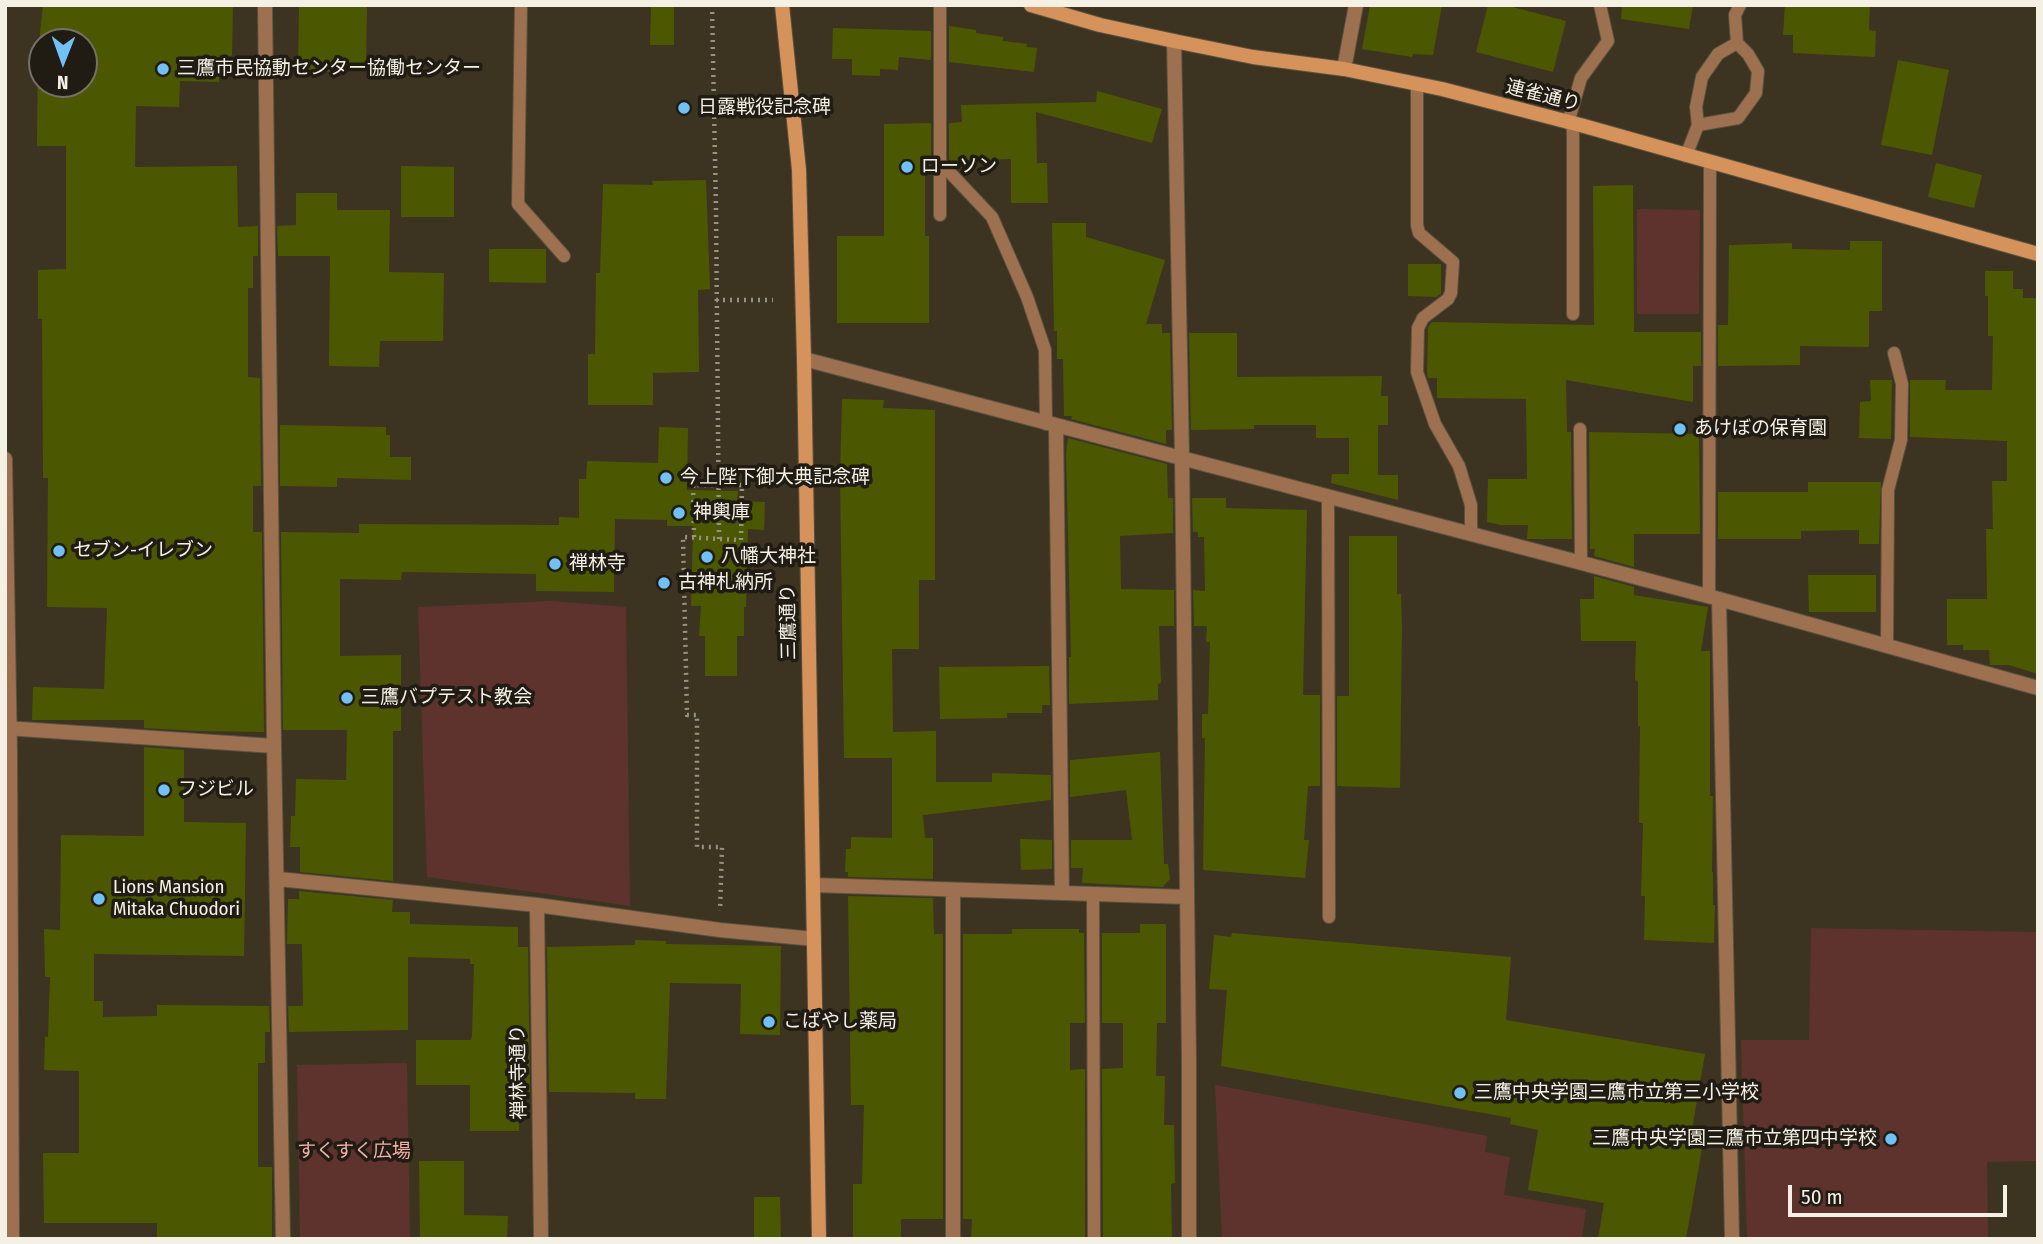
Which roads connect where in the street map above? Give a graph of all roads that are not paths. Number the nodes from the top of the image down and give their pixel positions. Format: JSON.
{"nodes":[{"id":1,"x":265,"y":5,"type":"edge"},
{"id":2,"x":521,"y":5,"type":"edge"},
{"id":3,"x":782,"y":5,"type":"edge"},
{"id":4,"x":940,"y":5,"type":"edge"},
{"id":5,"x":1031,"y":5,"type":"edge"},
{"id":6,"x":1356,"y":5,"type":"edge"},
{"id":7,"x":1600,"y":5,"type":"edge"},
{"id":8,"x":1740,"y":5,"type":"edge"},
{"id":9,"x":1174,"y":41,"type":"junction"},
{"id":10,"x":1737,"y":43,"type":"junction"},
{"id":11,"x":1344,"y":69,"type":"junction"},
{"id":12,"x":1417,"y":84,"type":"junction"},
{"id":13,"x":1571,"y":123,"type":"junction"},
{"id":14,"x":1698,"y":125,"type":"junction"},
{"id":15,"x":1686,"y":156,"type":"junction"},
{"id":16,"x":940,"y":162,"type":"junction"},
{"id":17,"x":1710,"y":163,"type":"junction"},
{"id":18,"x":940,"y":215,"type":"dead end"},
{"id":19,"x":2038,"y":254,"type":"edge"},
{"id":20,"x":564,"y":256,"type":"dead end"},
{"id":21,"x":1573,"y":314,"type":"dead end"},
{"id":22,"x":1894,"y":353,"type":"dead end"},
{"id":23,"x":804,"y":359,"type":"junction"},
{"id":24,"x":1051,"y":426,"type":"junction"},
{"id":25,"x":1580,"y":429,"type":"dead end"},
{"id":26,"x":1182,"y":457,"type":"junction"},
{"id":27,"x":5,"y":458,"type":"edge"},
{"id":28,"x":1328,"y":496,"type":"junction"},
{"id":29,"x":1471,"y":533,"type":"junction"},
{"id":30,"x":1581,"y":562,"type":"junction"},
{"id":31,"x":1714,"y":597,"type":"junction"},
{"id":32,"x":1887,"y":645,"type":"junction"},
{"id":33,"x":2038,"y":688,"type":"edge"},
{"id":34,"x":7,"y":729,"type":"edge"},
{"id":35,"x":274,"y":746,"type":"junction"},
{"id":36,"x":278,"y":879,"type":"junction"},
{"id":37,"x":813,"y":885,"type":"junction"},
{"id":38,"x":953,"y":890,"type":"junction"},
{"id":39,"x":1062,"y":893,"type":"junction"},
{"id":40,"x":1093,"y":894,"type":"junction"},
{"id":41,"x":1186,"y":897,"type":"junction"},
{"id":42,"x":537,"y":905,"type":"junction"},
{"id":43,"x":1329,"y":917,"type":"dead end"},
{"id":44,"x":814,"y":939,"type":"junction"},
{"id":45,"x":12,"y":1239,"type":"edge"},
{"id":46,"x":284,"y":1239,"type":"edge"},
{"id":47,"x":541,"y":1239,"type":"edge"},
{"id":48,"x":819,"y":1239,"type":"edge"},
{"id":49,"x":953,"y":1239,"type":"edge"},
{"id":50,"x":1094,"y":1239,"type":"edge"},
{"id":51,"x":1189,"y":1239,"type":"edge"},
{"id":52,"x":1732,"y":1239,"type":"edge"}],
"edges":[{"from":1,"to":35,"type":"street"},
{"from":2,"to":20,"type":"lane"},
{"from":3,"to":23,"type":"main road","name":"三鷹通り"},
{"from":4,"to":16,"type":"lane"},
{"from":5,"to":9,"type":"main road","name":"連雀通り"},
{"from":6,"to":11,"type":"street"},
{"from":7,"to":13,"type":"lane"},
{"from":8,"to":10,"type":"lane"},
{"from":9,"to":11,"type":"main road","name":"連雀通り"},
{"from":9,"to":26,"type":"street"},
{"from":10,"to":14,"type":"lane"},
{"from":10,"to":14,"type":"lane"},
{"from":11,"to":12,"type":"main road","name":"連雀通り"},
{"from":12,"to":13,"type":"main road","name":"連雀通り"},
{"from":12,"to":29,"type":"lane"},
{"from":13,"to":15,"type":"main road","name":"連雀通り"},
{"from":13,"to":21,"type":"lane"},
{"from":14,"to":15,"type":"lane"},
{"from":15,"to":17,"type":"main road","name":"連雀通り"},
{"from":16,"to":18,"type":"lane"},
{"from":16,"to":24,"type":"lane"},
{"from":17,"to":19,"type":"main road","name":"連雀通り"},
{"from":17,"to":31,"type":"lane"},
{"from":22,"to":32,"type":"lane"},
{"from":23,"to":24,"type":"street"},
{"from":23,"to":37,"type":"main road","name":"三鷹通り"},
{"from":24,"to":26,"type":"street"},
{"from":24,"to":39,"type":"street"},
{"from":25,"to":30,"type":"lane"},
{"from":26,"to":28,"type":"street"},
{"from":26,"to":41,"type":"street"},
{"from":27,"to":34,"type":"street"},
{"from":28,"to":29,"type":"street"},
{"from":28,"to":43,"type":"lane"},
{"from":29,"to":30,"type":"street"},
{"from":30,"to":31,"type":"street"},
{"from":31,"to":32,"type":"street"},
{"from":31,"to":52,"type":"street"},
{"from":32,"to":33,"type":"street"},
{"from":34,"to":35,"type":"street"},
{"from":34,"to":45,"type":"street"},
{"from":35,"to":36,"type":"street"},
{"from":36,"to":42,"type":"street"},
{"from":36,"to":46,"type":"street"},
{"from":37,"to":38,"type":"street"},
{"from":37,"to":44,"type":"main road","name":"三鷹通り"},
{"from":38,"to":39,"type":"street"},
{"from":38,"to":49,"type":"street"},
{"from":39,"to":40,"type":"street"},
{"from":40,"to":41,"type":"street"},
{"from":40,"to":50,"type":"lane"},
{"from":41,"to":51,"type":"street"},
{"from":42,"to":44,"type":"street"},
{"from":42,"to":47,"type":"street","name":"禅林寺通り"},
{"from":44,"to":48,"type":"main road","name":"三鷹通り"}]}
